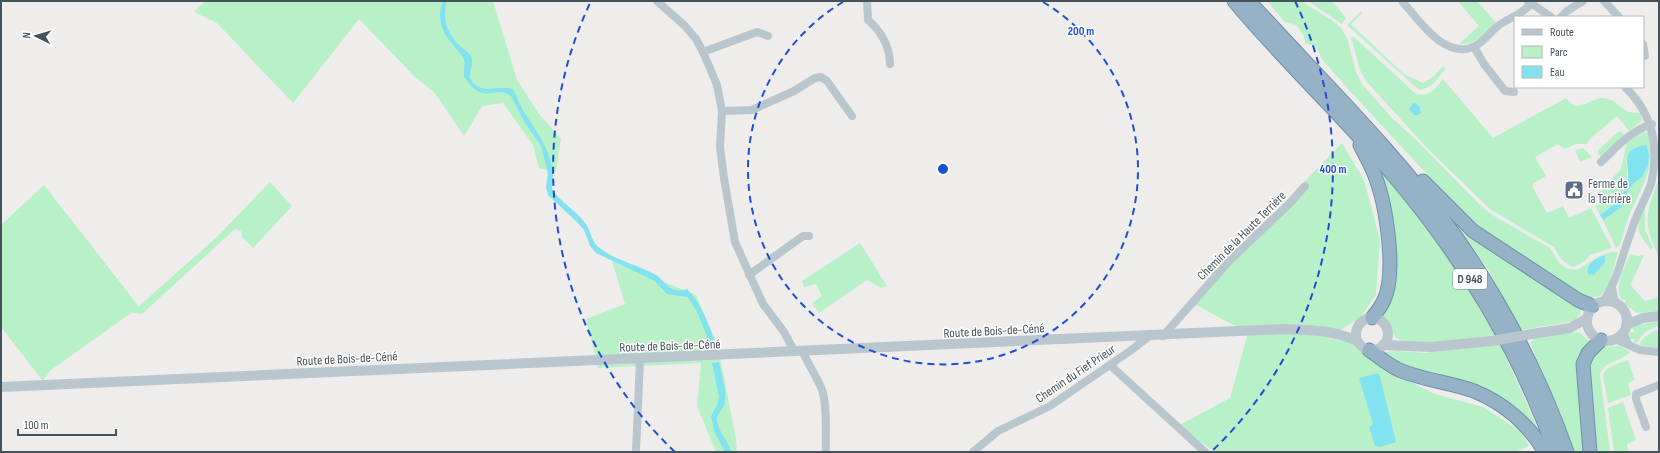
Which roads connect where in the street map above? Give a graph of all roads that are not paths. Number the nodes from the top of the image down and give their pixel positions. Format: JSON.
{"nodes":[{"id":1,"x":657,"y":1,"type":"edge"},
{"id":2,"x":867,"y":1,"type":"edge"},
{"id":3,"x":1234,"y":1,"type":"edge"},
{"id":4,"x":1249,"y":1,"type":"edge"},
{"id":5,"x":1402,"y":1,"type":"edge"},
{"id":6,"x":1583,"y":1,"type":"edge"},
{"id":7,"x":1604,"y":1,"type":"edge"},
{"id":8,"x":1530,"y":2,"type":"edge"},
{"id":9,"x":1514,"y":16,"type":"edge"},
{"id":10,"x":1515,"y":16,"type":"edge"},
{"id":11,"x":1550,"y":16,"type":"edge"},
{"id":12,"x":1562,"y":16,"type":"edge"},
{"id":13,"x":1618,"y":16,"type":"edge"},
{"id":14,"x":768,"y":36,"type":"dead end"},
{"id":15,"x":1474,"y":47,"type":"junction"},
{"id":16,"x":1644,"y":50,"type":"edge"},
{"id":17,"x":704,"y":52,"type":"junction"},
{"id":18,"x":1645,"y":56,"type":"dead end"},
{"id":19,"x":890,"y":64,"type":"dead end"},
{"id":20,"x":1626,"y":88,"type":"edge"},
{"id":21,"x":1514,"y":92,"type":"dead end"},
{"id":22,"x":722,"y":111,"type":"junction"},
{"id":23,"x":852,"y":116,"type":"dead end"},
{"id":24,"x":1652,"y":124,"type":"junction"},
{"id":25,"x":1350,"y":128,"type":"junction"},
{"id":26,"x":1370,"y":132,"type":"junction"},
{"id":27,"x":1658,"y":149,"type":"edge"},
{"id":28,"x":1601,"y":162,"type":"dead end"},
{"id":29,"x":1305,"y":186,"type":"dead end"},
{"id":30,"x":809,"y":236,"type":"dead end"},
{"id":31,"x":749,"y":275,"type":"junction"},
{"id":32,"x":1612,"y":288,"type":"junction"},
{"id":33,"x":1604,"y":300,"type":"junction"},
{"id":34,"x":1615,"y":302,"type":"junction"},
{"id":35,"x":1592,"y":306,"type":"junction"},
{"id":36,"x":1625,"y":313,"type":"junction"},
{"id":37,"x":1659,"y":316,"type":"edge"},
{"id":38,"x":1372,"y":318,"type":"junction"},
{"id":39,"x":1643,"y":318,"type":"junction"},
{"id":40,"x":1586,"y":319,"type":"junction"},
{"id":41,"x":1570,"y":328,"type":"junction"},
{"id":42,"x":1356,"y":329,"type":"junction"},
{"id":43,"x":1589,"y":332,"type":"junction"},
{"id":44,"x":1622,"y":332,"type":"junction"},
{"id":45,"x":1387,"y":333,"type":"junction"},
{"id":46,"x":1341,"y":334,"type":"junction"},
{"id":47,"x":1148,"y":336,"type":"junction"},
{"id":48,"x":1163,"y":336,"type":"junction"},
{"id":49,"x":1601,"y":340,"type":"junction"},
{"id":50,"x":1357,"y":341,"type":"junction"},
{"id":51,"x":1383,"y":345,"type":"junction"},
{"id":52,"x":1404,"y":346,"type":"junction"},
{"id":53,"x":1369,"y":350,"type":"junction"},
{"id":54,"x":798,"y":352,"type":"junction"},
{"id":55,"x":1659,"y":352,"type":"edge"},
{"id":56,"x":640,"y":359,"type":"junction"},
{"id":57,"x":1110,"y":365,"type":"junction"},
{"id":58,"x":1659,"y":385,"type":"edge"},
{"id":59,"x":1,"y":387,"type":"edge"},
{"id":60,"x":1646,"y":427,"type":"dead end"},
{"id":61,"x":636,"y":452,"type":"edge"},
{"id":62,"x":826,"y":452,"type":"edge"},
{"id":63,"x":973,"y":452,"type":"edge"},
{"id":64,"x":1205,"y":452,"type":"edge"},
{"id":65,"x":1545,"y":452,"type":"edge"},
{"id":66,"x":1555,"y":452,"type":"edge"},
{"id":67,"x":1567,"y":452,"type":"edge"},
{"id":68,"x":1590,"y":452,"type":"edge"}],
"edges":[{"from":1,"to":17,"type":"street"},
{"from":2,"to":19,"type":"street"},
{"from":3,"to":25,"type":"highway","number":"D 948"},
{"from":4,"to":26,"type":"highway","number":"D 948"},
{"from":5,"to":15,"type":"street"},
{"from":6,"to":12,"type":"street"},
{"from":7,"to":13,"type":"street"},
{"from":8,"to":10,"type":"street"},
{"from":8,"to":11,"type":"street"},
{"from":9,"to":15,"type":"street"},
{"from":14,"to":17,"type":"street"},
{"from":15,"to":21,"type":"street"},
{"from":16,"to":18,"type":"street"},
{"from":17,"to":22,"type":"street"},
{"from":20,"to":24,"type":"street"},
{"from":22,"to":23,"type":"street"},
{"from":22,"to":31,"type":"street"},
{"from":24,"to":27,"type":"street"},
{"from":24,"to":28,"type":"street"},
{"from":25,"to":38,"type":"highway"},
{"from":25,"to":66,"type":"highway","number":"D 948"},
{"from":26,"to":35,"type":"highway"},
{"from":26,"to":67,"type":"highway","number":"D 948"},
{"from":27,"to":32,"type":"street"},
{"from":29,"to":48,"type":"street","name":"Chemin de la Haute Terrière"},
{"from":30,"to":31,"type":"street"},
{"from":31,"to":54,"type":"street"},
{"from":32,"to":33,"type":"street"},
{"from":32,"to":34,"type":"street"},
{"from":33,"to":34,"type":"street"},
{"from":33,"to":35,"type":"street"},
{"from":34,"to":36,"type":"street"},
{"from":35,"to":40,"type":"street"},
{"from":36,"to":39,"type":"street"},
{"from":36,"to":44,"type":"street"},
{"from":37,"to":39,"type":"street"},
{"from":38,"to":42,"type":"street"},
{"from":38,"to":45,"type":"street"},
{"from":39,"to":44,"type":"street"},
{"from":40,"to":41,"type":"street"},
{"from":40,"to":43,"type":"street"},
{"from":41,"to":43,"type":"street"},
{"from":41,"to":52,"type":"street","bridge":true},
{"from":42,"to":46,"type":"street"},
{"from":42,"to":50,"type":"street"},
{"from":43,"to":49,"type":"street"},
{"from":44,"to":49,"type":"street"},
{"from":44,"to":55,"type":"street"},
{"from":45,"to":51,"type":"street"},
{"from":45,"to":52,"type":"street"},
{"from":46,"to":48,"type":"street","name":"Route de Bois-de-Céné"},
{"from":46,"to":50,"type":"street"},
{"from":47,"to":48,"type":"street","name":"Route de Bois-de-Céné"},
{"from":47,"to":54,"type":"street","name":"Route de Bois-de-Céné"},
{"from":47,"to":57,"type":"street","name":"Chemin du Fief Prieur"},
{"from":49,"to":68,"type":"highway"},
{"from":50,"to":53,"type":"street"},
{"from":51,"to":52,"type":"street"},
{"from":51,"to":53,"type":"street"},
{"from":53,"to":65,"type":"highway"},
{"from":54,"to":56,"type":"street","name":"Route de Bois-de-Céné"},
{"from":54,"to":62,"type":"street"},
{"from":56,"to":59,"type":"street","name":"Route de Bois-de-Céné"},
{"from":56,"to":61,"type":"street"},
{"from":57,"to":63,"type":"street","name":"Chemin du Fief Prieur"},
{"from":57,"to":64,"type":"street"},
{"from":58,"to":60,"type":"street"}]}
